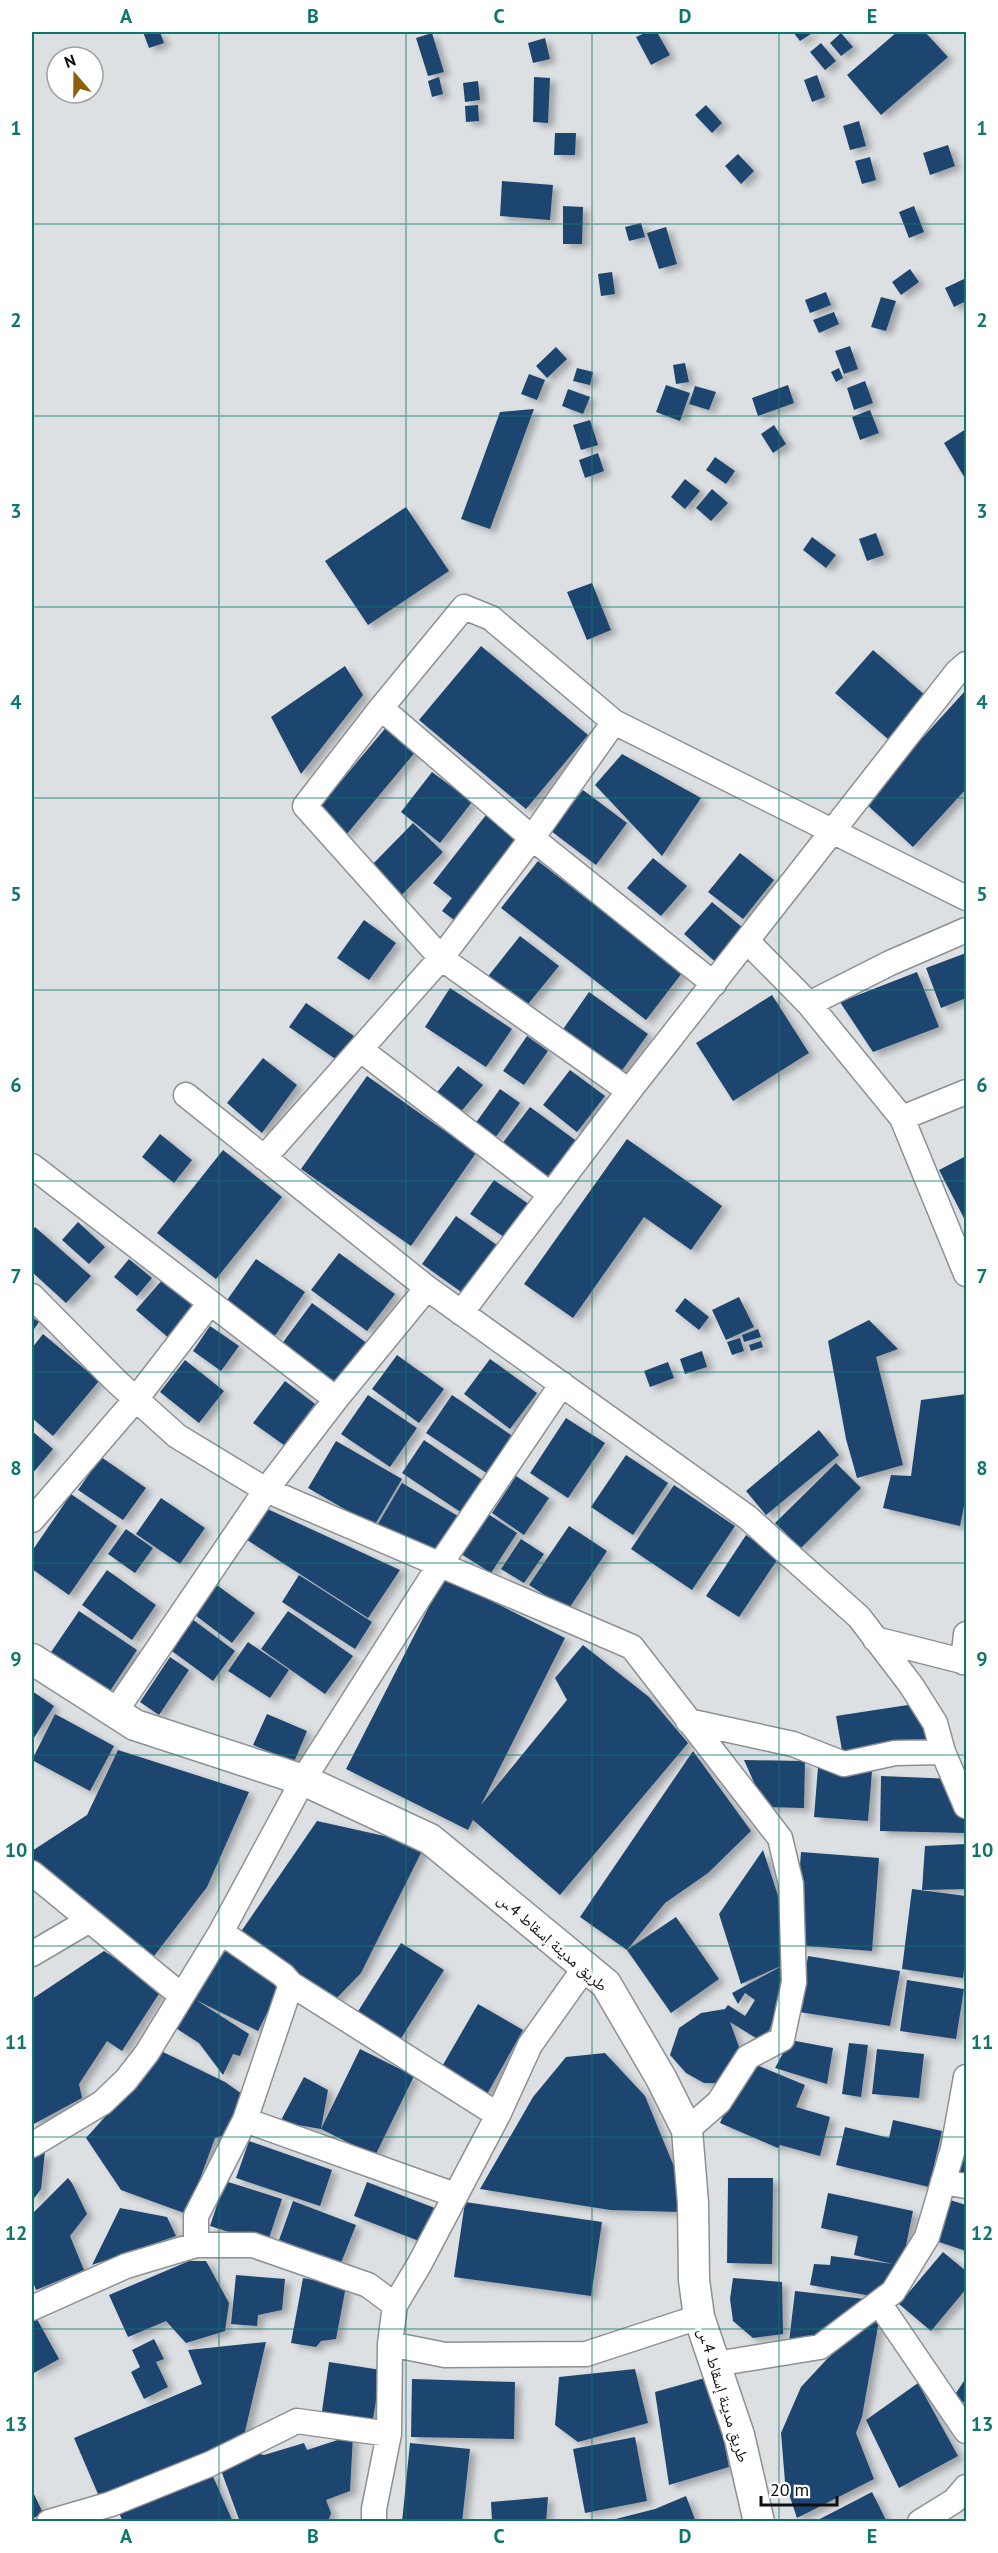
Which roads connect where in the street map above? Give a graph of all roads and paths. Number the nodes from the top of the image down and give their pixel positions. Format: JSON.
{"nodes":[{"id":1,"x":966,"y":664,"type":"edge"},
{"id":2,"x":381,"y":708,"type":"junction"},
{"id":3,"x":614,"y":722,"type":"junction"},
{"id":4,"x":832,"y":832,"type":"junction"},
{"id":5,"x":532,"y":838,"type":"junction"},
{"id":6,"x":966,"y":898,"type":"edge"},
{"id":7,"x":966,"y":930,"type":"edge"},
{"id":8,"x":747,"y":941,"type":"junction"},
{"id":9,"x":441,"y":958,"type":"junction"},
{"id":10,"x":714,"y":984,"type":"junction"},
{"id":11,"x":810,"y":1004,"type":"junction"},
{"id":12,"x":361,"y":1050,"type":"junction"},
{"id":13,"x":629,"y":1091,"type":"junction"},
{"id":14,"x":966,"y":1092,"type":"edge"},
{"id":15,"x":186,"y":1095,"type":"dead end"},
{"id":16,"x":902,"y":1118,"type":"junction"},
{"id":17,"x":264,"y":1158,"type":"junction"},
{"id":18,"x":32,"y":1166,"type":"edge"},
{"id":19,"x":551,"y":1195,"type":"junction"},
{"id":20,"x":966,"y":1274,"type":"edge"},
{"id":21,"x":427,"y":1288,"type":"junction"},
{"id":22,"x":32,"y":1296,"type":"edge"},
{"id":23,"x":210,"y":1303,"type":"junction"},
{"id":24,"x":461,"y":1313,"type":"junction"},
{"id":25,"x":562,"y":1384,"type":"junction"},
{"id":26,"x":136,"y":1399,"type":"junction"},
{"id":27,"x":336,"y":1399,"type":"junction"},
{"id":28,"x":266,"y":1490,"type":"junction"},
{"id":29,"x":32,"y":1520,"type":"edge"},
{"id":30,"x":439,"y":1566,"type":"junction"},
{"id":31,"x":966,"y":1634,"type":"edge"},
{"id":32,"x":875,"y":1639,"type":"junction"},
{"id":33,"x":32,"y":1659,"type":"edge"},
{"id":34,"x":965,"y":1662,"type":"edge"},
{"id":35,"x":115,"y":1712,"type":"junction"},
{"id":36,"x":688,"y":1721,"type":"junction"},
{"id":37,"x":943,"y":1752,"type":"junction"},
{"id":38,"x":303,"y":1780,"type":"junction"},
{"id":39,"x":966,"y":1806,"type":"edge"},
{"id":40,"x":32,"y":1873,"type":"edge"},
{"id":41,"x":88,"y":1921,"type":"junction"},
{"id":42,"x":222,"y":1932,"type":"junction"},
{"id":43,"x":32,"y":1954,"type":"edge"},
{"id":44,"x":586,"y":1966,"type":"junction"},
{"id":45,"x":291,"y":1984,"type":"junction"},
{"id":46,"x":182,"y":1996,"type":"junction"},
{"id":47,"x":966,"y":2077,"type":"edge"},
{"id":48,"x":498,"y":2115,"type":"junction"},
{"id":49,"x":245,"y":2120,"type":"junction"},
{"id":50,"x":687,"y":2130,"type":"junction"},
{"id":51,"x":32,"y":2145,"type":"edge"},
{"id":52,"x":955,"y":2184,"type":"edge"},
{"id":53,"x":455,"y":2195,"type":"junction"},
{"id":54,"x":196,"y":2245,"type":"junction"},
{"id":55,"x":34,"y":2302,"type":"edge"},
{"id":56,"x":879,"y":2303,"type":"junction"},
{"id":57,"x":395,"y":2305,"type":"junction"},
{"id":58,"x":699,"y":2317,"type":"junction"},
{"id":59,"x":390,"y":2344,"type":"junction"},
{"id":60,"x":715,"y":2364,"type":"junction"},
{"id":61,"x":966,"y":2432,"type":"edge"},
{"id":62,"x":389,"y":2434,"type":"junction"},
{"id":63,"x":962,"y":2500,"type":"edge"},
{"id":64,"x":49,"y":2522,"type":"edge"},
{"id":65,"x":374,"y":2522,"type":"edge"},
{"id":66,"x":759,"y":2522,"type":"edge"},
{"id":67,"x":920,"y":2522,"type":"edge"}],
"edges":[{"from":1,"to":4,"type":"street"},
{"from":2,"to":3,"type":"street"},
{"from":2,"to":5,"type":"street"},
{"from":2,"to":9,"type":"street"},
{"from":3,"to":4,"type":"street"},
{"from":3,"to":5,"type":"street"},
{"from":4,"to":6,"type":"street"},
{"from":4,"to":8,"type":"street"},
{"from":5,"to":9,"type":"street"},
{"from":5,"to":10,"type":"street"},
{"from":7,"to":11,"type":"street"},
{"from":8,"to":10,"type":"street"},
{"from":8,"to":11,"type":"street"},
{"from":9,"to":12,"type":"street"},
{"from":9,"to":13,"type":"street"},
{"from":10,"to":13,"type":"street"},
{"from":11,"to":16,"type":"street"},
{"from":12,"to":17,"type":"street"},
{"from":12,"to":19,"type":"street"},
{"from":13,"to":19,"type":"street"},
{"from":14,"to":16,"type":"street"},
{"from":15,"to":17,"type":"street"},
{"from":16,"to":20,"type":"street"},
{"from":17,"to":21,"type":"street"},
{"from":18,"to":23,"type":"street"},
{"from":19,"to":24,"type":"street"},
{"from":21,"to":24,"type":"street"},
{"from":21,"to":27,"type":"street"},
{"from":22,"to":26,"type":"street"},
{"from":23,"to":26,"type":"street"},
{"from":23,"to":27,"type":"street"},
{"from":24,"to":25,"type":"street"},
{"from":25,"to":30,"type":"street"},
{"from":25,"to":32,"type":"street"},
{"from":26,"to":28,"type":"street"},
{"from":26,"to":29,"type":"street"},
{"from":27,"to":28,"type":"street"},
{"from":28,"to":30,"type":"street"},
{"from":28,"to":35,"type":"street"},
{"from":30,"to":36,"type":"street"},
{"from":30,"to":38,"type":"street"},
{"from":31,"to":34,"type":"street"},
{"from":32,"to":34,"type":"street"},
{"from":32,"to":37,"type":"street"},
{"from":33,"to":35,"type":"street","name":"طريق مدينة إسقاط 4س"},
{"from":35,"to":38,"type":"street","name":"طريق مدينة إسقاط 4س"},
{"from":36,"to":37,"type":"street"},
{"from":36,"to":50,"type":"street"},
{"from":37,"to":39,"type":"street"},
{"from":38,"to":42,"type":"street"},
{"from":38,"to":44,"type":"street","name":"طريق مدينة إسقاط 4س"},
{"from":40,"to":41,"type":"street"},
{"from":41,"to":43,"type":"street"},
{"from":41,"to":46,"type":"street"},
{"from":42,"to":45,"type":"street"},
{"from":42,"to":46,"type":"street"},
{"from":44,"to":48,"type":"street"},
{"from":44,"to":50,"type":"street","name":"طريق مدينة إسقاط 4س"},
{"from":45,"to":48,"type":"street"},
{"from":45,"to":49,"type":"street"},
{"from":46,"to":51,"type":"street"},
{"from":47,"to":52,"type":"street"},
{"from":48,"to":53,"type":"street"},
{"from":49,"to":53,"type":"street"},
{"from":49,"to":54,"type":"street"},
{"from":50,"to":58,"type":"street","name":"طريق مدينة إسقاط 4س"},
{"from":52,"to":56,"type":"street"},
{"from":53,"to":57,"type":"street"},
{"from":54,"to":55,"type":"street"},
{"from":54,"to":57,"type":"street"},
{"from":56,"to":60,"type":"street"},
{"from":56,"to":61,"type":"street"},
{"from":57,"to":59,"type":"street"},
{"from":58,"to":59,"type":"street"},
{"from":58,"to":60,"type":"street","name":"طريق مدينة إسقاط 4س"},
{"from":59,"to":62,"type":"street"},
{"from":60,"to":66,"type":"street","name":"طريق مدينة إسقاط 4س"},
{"from":62,"to":64,"type":"street"},
{"from":62,"to":65,"type":"street"},
{"from":63,"to":67,"type":"street"}]}
